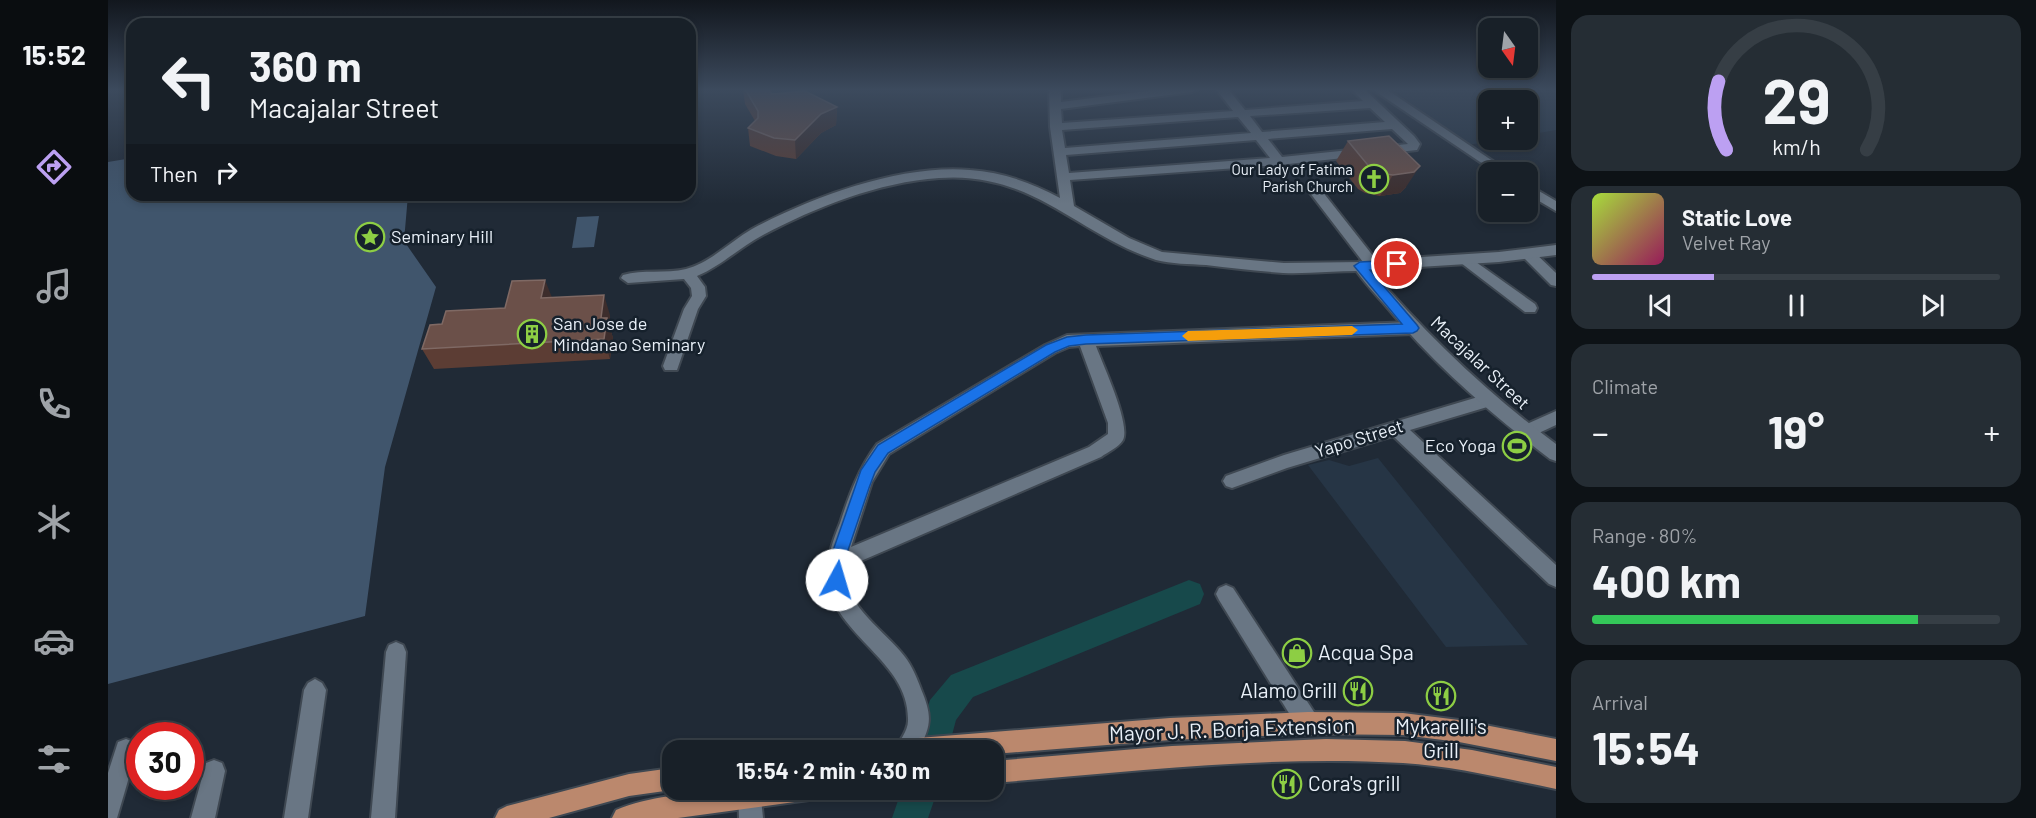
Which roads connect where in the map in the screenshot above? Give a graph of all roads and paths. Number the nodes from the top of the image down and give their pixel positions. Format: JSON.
{"nodes":[{"id":1,"x":1056,"y":127,"type":"edge"},
{"id":2,"x":1252,"y":127,"type":"edge"},
{"id":3,"x":1368,"y":127,"type":"edge"},
{"id":4,"x":1397,"y":127,"type":"edge"},
{"id":5,"x":1435,"y":127,"type":"edge"},
{"id":6,"x":1259,"y":136,"type":"junction"},
{"id":7,"x":1059,"y":152,"type":"junction"},
{"id":8,"x":1278,"y":161,"type":"junction"},
{"id":9,"x":1488,"y":162,"type":"edge"},
{"id":10,"x":1064,"y":177,"type":"junction"},
{"id":11,"x":1313,"y":189,"type":"dead end"},
{"id":12,"x":1538,"y":195,"type":"edge"},
{"id":13,"x":1556,"y":207,"type":"edge"},
{"id":14,"x":1068,"y":208,"type":"junction"},
{"id":15,"x":1556,"y":250,"type":"edge"},
{"id":16,"x":1528,"y":254,"type":"junction"},
{"id":17,"x":1466,"y":260,"type":"junction"},
{"id":18,"x":1367,"y":266,"type":"junction"},
{"id":19,"x":688,"y":274,"type":"junction"},
{"id":20,"x":628,"y":278,"type":"dead end"},
{"id":21,"x":1556,"y":281,"type":"edge"},
{"id":22,"x":1530,"y":308,"type":"dead end"},
{"id":23,"x":1413,"y":328,"type":"junction"},
{"id":24,"x":1086,"y":340,"type":"junction"},
{"id":25,"x":671,"y":366,"type":"dead end"},
{"id":26,"x":1488,"y":400,"type":"junction"},
{"id":27,"x":1556,"y":418,"type":"edge"},
{"id":28,"x":1396,"y":428,"type":"junction"},
{"id":29,"x":1526,"y":432,"type":"junction"},
{"id":30,"x":1556,"y":454,"type":"edge"},
{"id":31,"x":1232,"y":481,"type":"dead end"},
{"id":32,"x":837,"y":562,"type":"junction"},
{"id":33,"x":1556,"y":578,"type":"edge"},
{"id":34,"x":1226,"y":594,"type":"dead end"},
{"id":35,"x":396,"y":652,"type":"dead end"},
{"id":36,"x":315,"y":690,"type":"dead end"},
{"id":37,"x":1308,"y":723,"type":"junction"},
{"id":38,"x":912,"y":740,"type":"edge"},
{"id":39,"x":1004,"y":744,"type":"edge"},
{"id":40,"x":126,"y":750,"type":"dead end"},
{"id":41,"x":1551,"y":750,"type":"edge"},
{"id":42,"x":214,"y":771,"type":"dead end"},
{"id":43,"x":1004,"y":771,"type":"edge"},
{"id":44,"x":1556,"y":776,"type":"edge"},
{"id":45,"x":662,"y":780,"type":"edge"},
{"id":46,"x":749,"y":801,"type":"edge"},
{"id":47,"x":109,"y":803,"type":"edge"},
{"id":48,"x":203,"y":818,"type":"edge"},
{"id":49,"x":296,"y":818,"type":"edge"},
{"id":50,"x":383,"y":818,"type":"edge"},
{"id":51,"x":507,"y":818,"type":"edge"},
{"id":52,"x":624,"y":818,"type":"edge"}],
"edges":[{"from":1,"to":7,"type":"street"},
{"from":2,"to":6,"type":"street"},
{"from":3,"to":6,"type":"street"},
{"from":4,"to":8,"type":"street"},
{"from":5,"to":9,"type":"street"},
{"from":6,"to":7,"type":"street"},
{"from":6,"to":8,"type":"street"},
{"from":7,"to":10,"type":"street"},
{"from":8,"to":10,"type":"street"},
{"from":10,"to":14,"type":"street"},
{"from":11,"to":18,"type":"street","name":"Macajalar Street"},
{"from":12,"to":13,"type":"street"},
{"from":14,"to":18,"type":"street"},
{"from":14,"to":19,"type":"street"},
{"from":15,"to":16,"type":"street"},
{"from":16,"to":17,"type":"street"},
{"from":16,"to":21,"type":"street"},
{"from":17,"to":18,"type":"street"},
{"from":17,"to":22,"type":"street"},
{"from":18,"to":23,"type":"street","name":"Macajalar Street"},
{"from":19,"to":20,"type":"street"},
{"from":19,"to":25,"type":"street"},
{"from":23,"to":24,"type":"street"},
{"from":23,"to":26,"type":"street","name":"Macajalar Street"},
{"from":24,"to":32,"type":"street"},
{"from":24,"to":32,"type":"street"},
{"from":26,"to":28,"type":"street","name":"Yapo Street"},
{"from":26,"to":29,"type":"street","name":"Macajalar Street"},
{"from":27,"to":29,"type":"street"},
{"from":28,"to":31,"type":"street","name":"Yapo Street"},
{"from":28,"to":33,"type":"street"},
{"from":29,"to":30,"type":"street","name":"Macajalar Street"},
{"from":32,"to":38,"type":"street"},
{"from":34,"to":37,"type":"street"},
{"from":35,"to":50,"type":"street"},
{"from":36,"to":49,"type":"street"},
{"from":37,"to":39,"type":"main road","name":"Mayor J. R. Borja Extension"},
{"from":37,"to":41,"type":"main road","name":"Mayor J. R. Borja Extension"},
{"from":40,"to":47,"type":"street"},
{"from":41,"to":44,"type":"main road"},
{"from":42,"to":48,"type":"street"},
{"from":43,"to":44,"type":"main road","name":"Mayor J. R. Borja Extension"},
{"from":45,"to":51,"type":"main road"},
{"from":46,"to":52,"type":"main road"}]}
